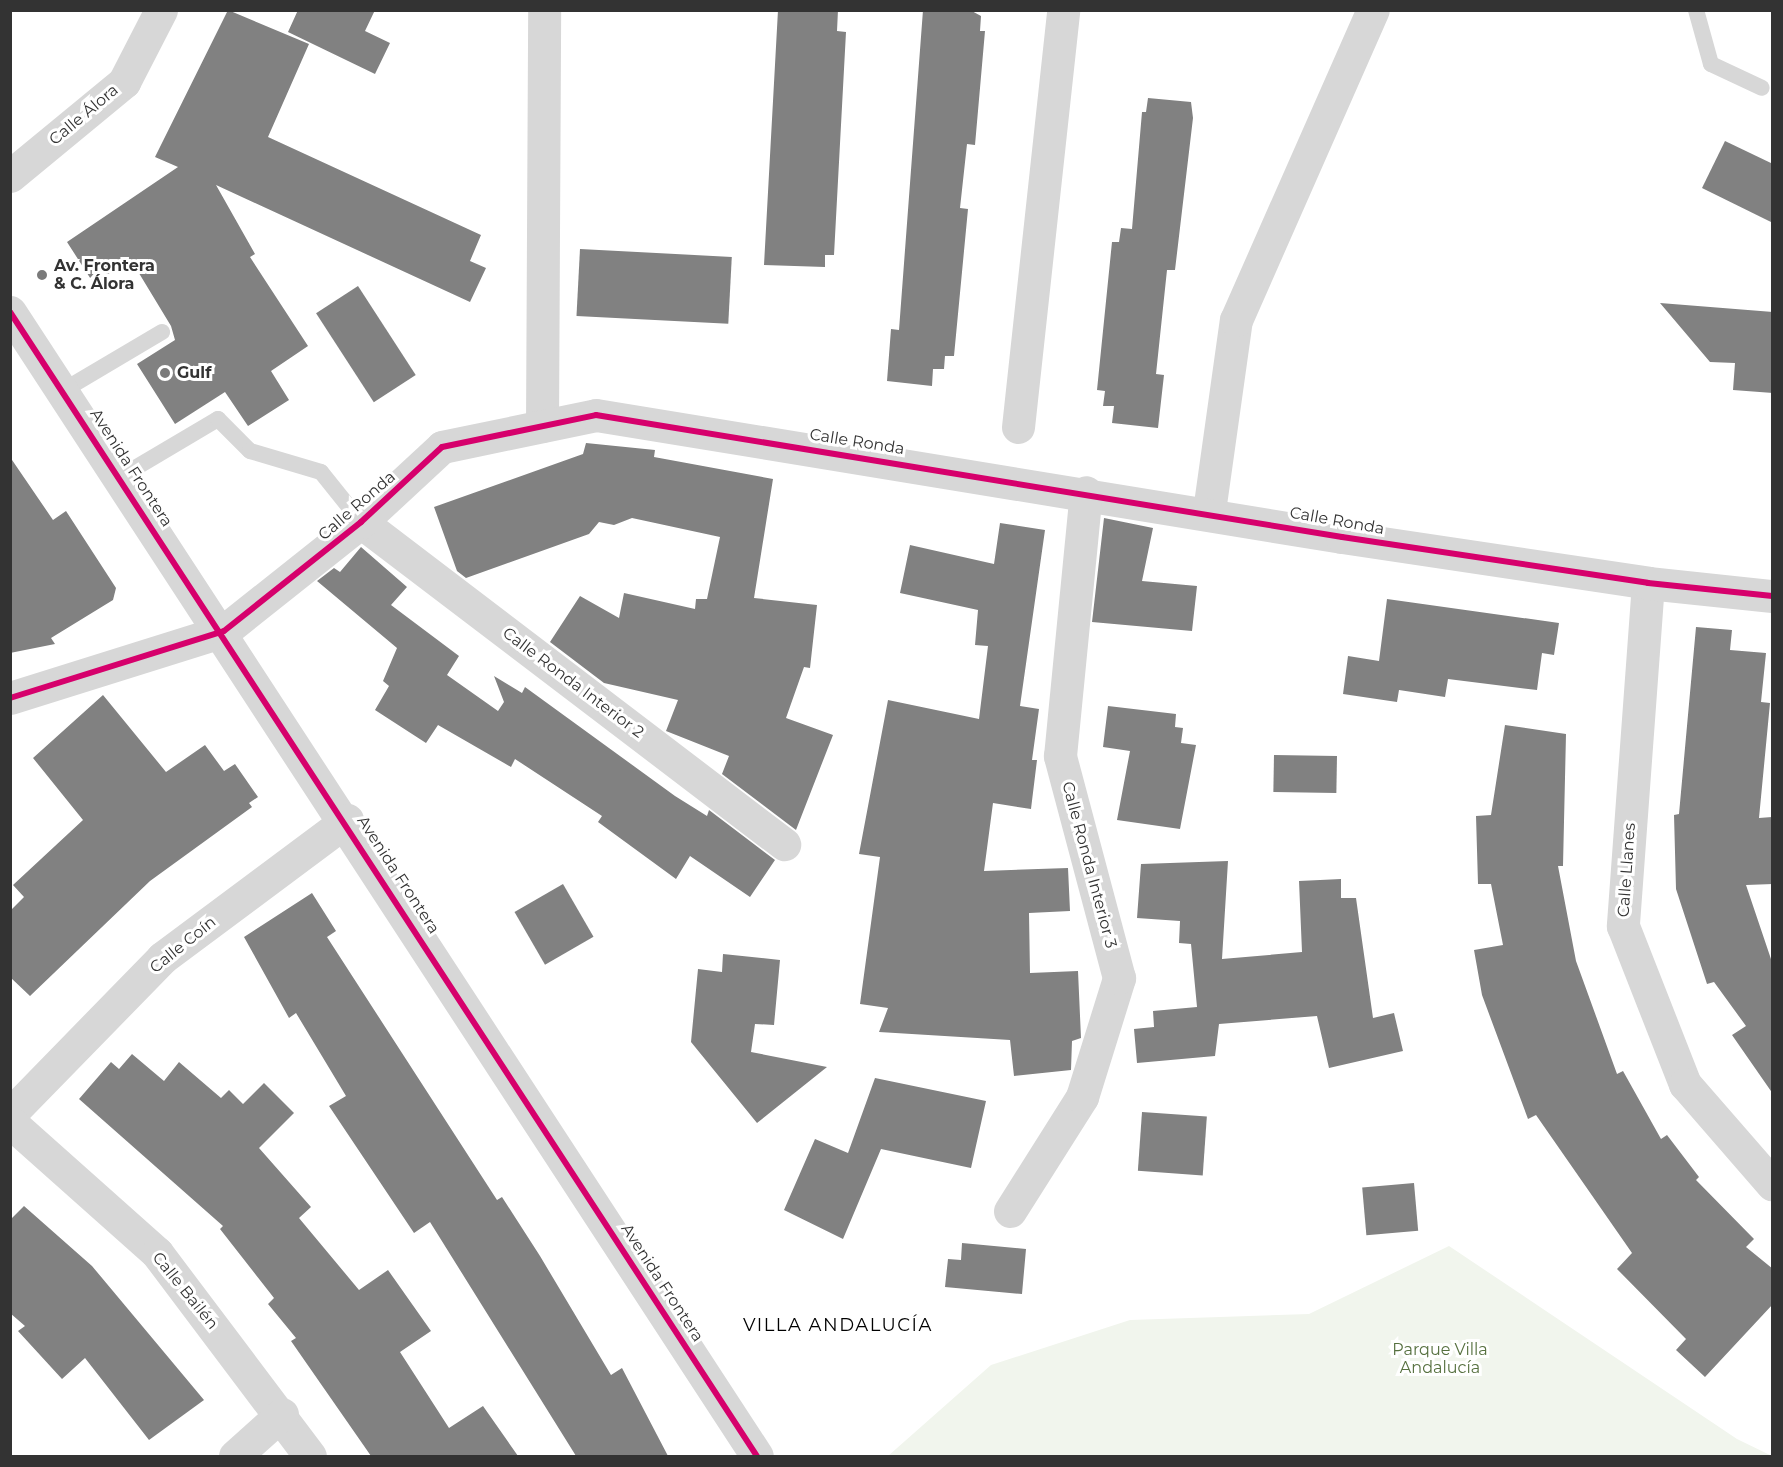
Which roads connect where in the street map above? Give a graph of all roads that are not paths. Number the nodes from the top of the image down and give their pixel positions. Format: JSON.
{"nodes":[{"id":1,"x":161,"y":10,"type":"edge"},
{"id":2,"x":544,"y":10,"type":"edge"},
{"id":3,"x":1063,"y":10,"type":"edge"},
{"id":4,"x":1373,"y":10,"type":"edge"},
{"id":5,"x":1696,"y":10,"type":"edge"},
{"id":6,"x":1762,"y":88,"type":"dead end"},
{"id":7,"x":10,"y":176,"type":"edge"},
{"id":8,"x":10,"y":312,"type":"edge"},
{"id":9,"x":162,"y":332,"type":"dead end"},
{"id":10,"x":64,"y":390,"type":"junction"},
{"id":11,"x":542,"y":426,"type":"junction"},
{"id":12,"x":1018,"y":427,"type":"dead end"},
{"id":13,"x":120,"y":477,"type":"junction"},
{"id":14,"x":1086,"y":492,"type":"junction"},
{"id":15,"x":1209,"y":512,"type":"junction"},
{"id":16,"x":362,"y":522,"type":"junction"},
{"id":17,"x":1648,"y":583,"type":"junction"},
{"id":18,"x":1773,"y":596,"type":"edge"},
{"id":19,"x":224,"y":631,"type":"junction"},
{"id":20,"x":10,"y":698,"type":"edge"},
{"id":21,"x":347,"y":820,"type":"junction"},
{"id":22,"x":784,"y":844,"type":"dead end"},
{"id":23,"x":10,"y":1114,"type":"edge"},
{"id":24,"x":10,"y":1122,"type":"edge"},
{"id":25,"x":1771,"y":1178,"type":"edge"},
{"id":26,"x":1010,"y":1211,"type":"dead end"},
{"id":27,"x":282,"y":1414,"type":"junction"},
{"id":28,"x":235,"y":1456,"type":"edge"},
{"id":29,"x":310,"y":1456,"type":"edge"},
{"id":30,"x":757,"y":1456,"type":"edge"}],
"edges":[{"from":1,"to":7,"type":"street","name":"Calle Álora"},
{"from":2,"to":11,"type":"street"},
{"from":3,"to":12,"type":"street"},
{"from":4,"to":15,"type":"street"},
{"from":5,"to":6,"type":"lane"},
{"from":8,"to":10,"type":"street","name":"Avenida Frontera"},
{"from":9,"to":10,"type":"lane"},
{"from":10,"to":13,"type":"street","name":"Avenida Frontera"},
{"from":11,"to":14,"type":"street","name":"Calle Ronda"},
{"from":11,"to":16,"type":"street","name":"Calle Ronda"},
{"from":13,"to":16,"type":"lane"},
{"from":13,"to":19,"type":"street","name":"Avenida Frontera"},
{"from":14,"to":15,"type":"street","name":"Calle Ronda"},
{"from":14,"to":26,"type":"street","name":"Calle Ronda Interior 3"},
{"from":15,"to":17,"type":"street","name":"Calle Ronda"},
{"from":16,"to":19,"type":"street","name":"Calle Ronda"},
{"from":16,"to":22,"type":"street","name":"Calle Ronda Interior 2"},
{"from":17,"to":18,"type":"street","name":"Calle Ronda"},
{"from":17,"to":25,"type":"street","name":"Calle Llanes"},
{"from":19,"to":20,"type":"street","name":"Calle Ronda"},
{"from":19,"to":21,"type":"street","name":"Avenida Frontera"},
{"from":21,"to":23,"type":"street","name":"Calle Coín"},
{"from":21,"to":30,"type":"street","name":"Avenida Frontera"},
{"from":24,"to":27,"type":"street","name":"Calle Bailén"},
{"from":27,"to":28,"type":"street"},
{"from":27,"to":29,"type":"street","name":"Calle Bailén"}]}
